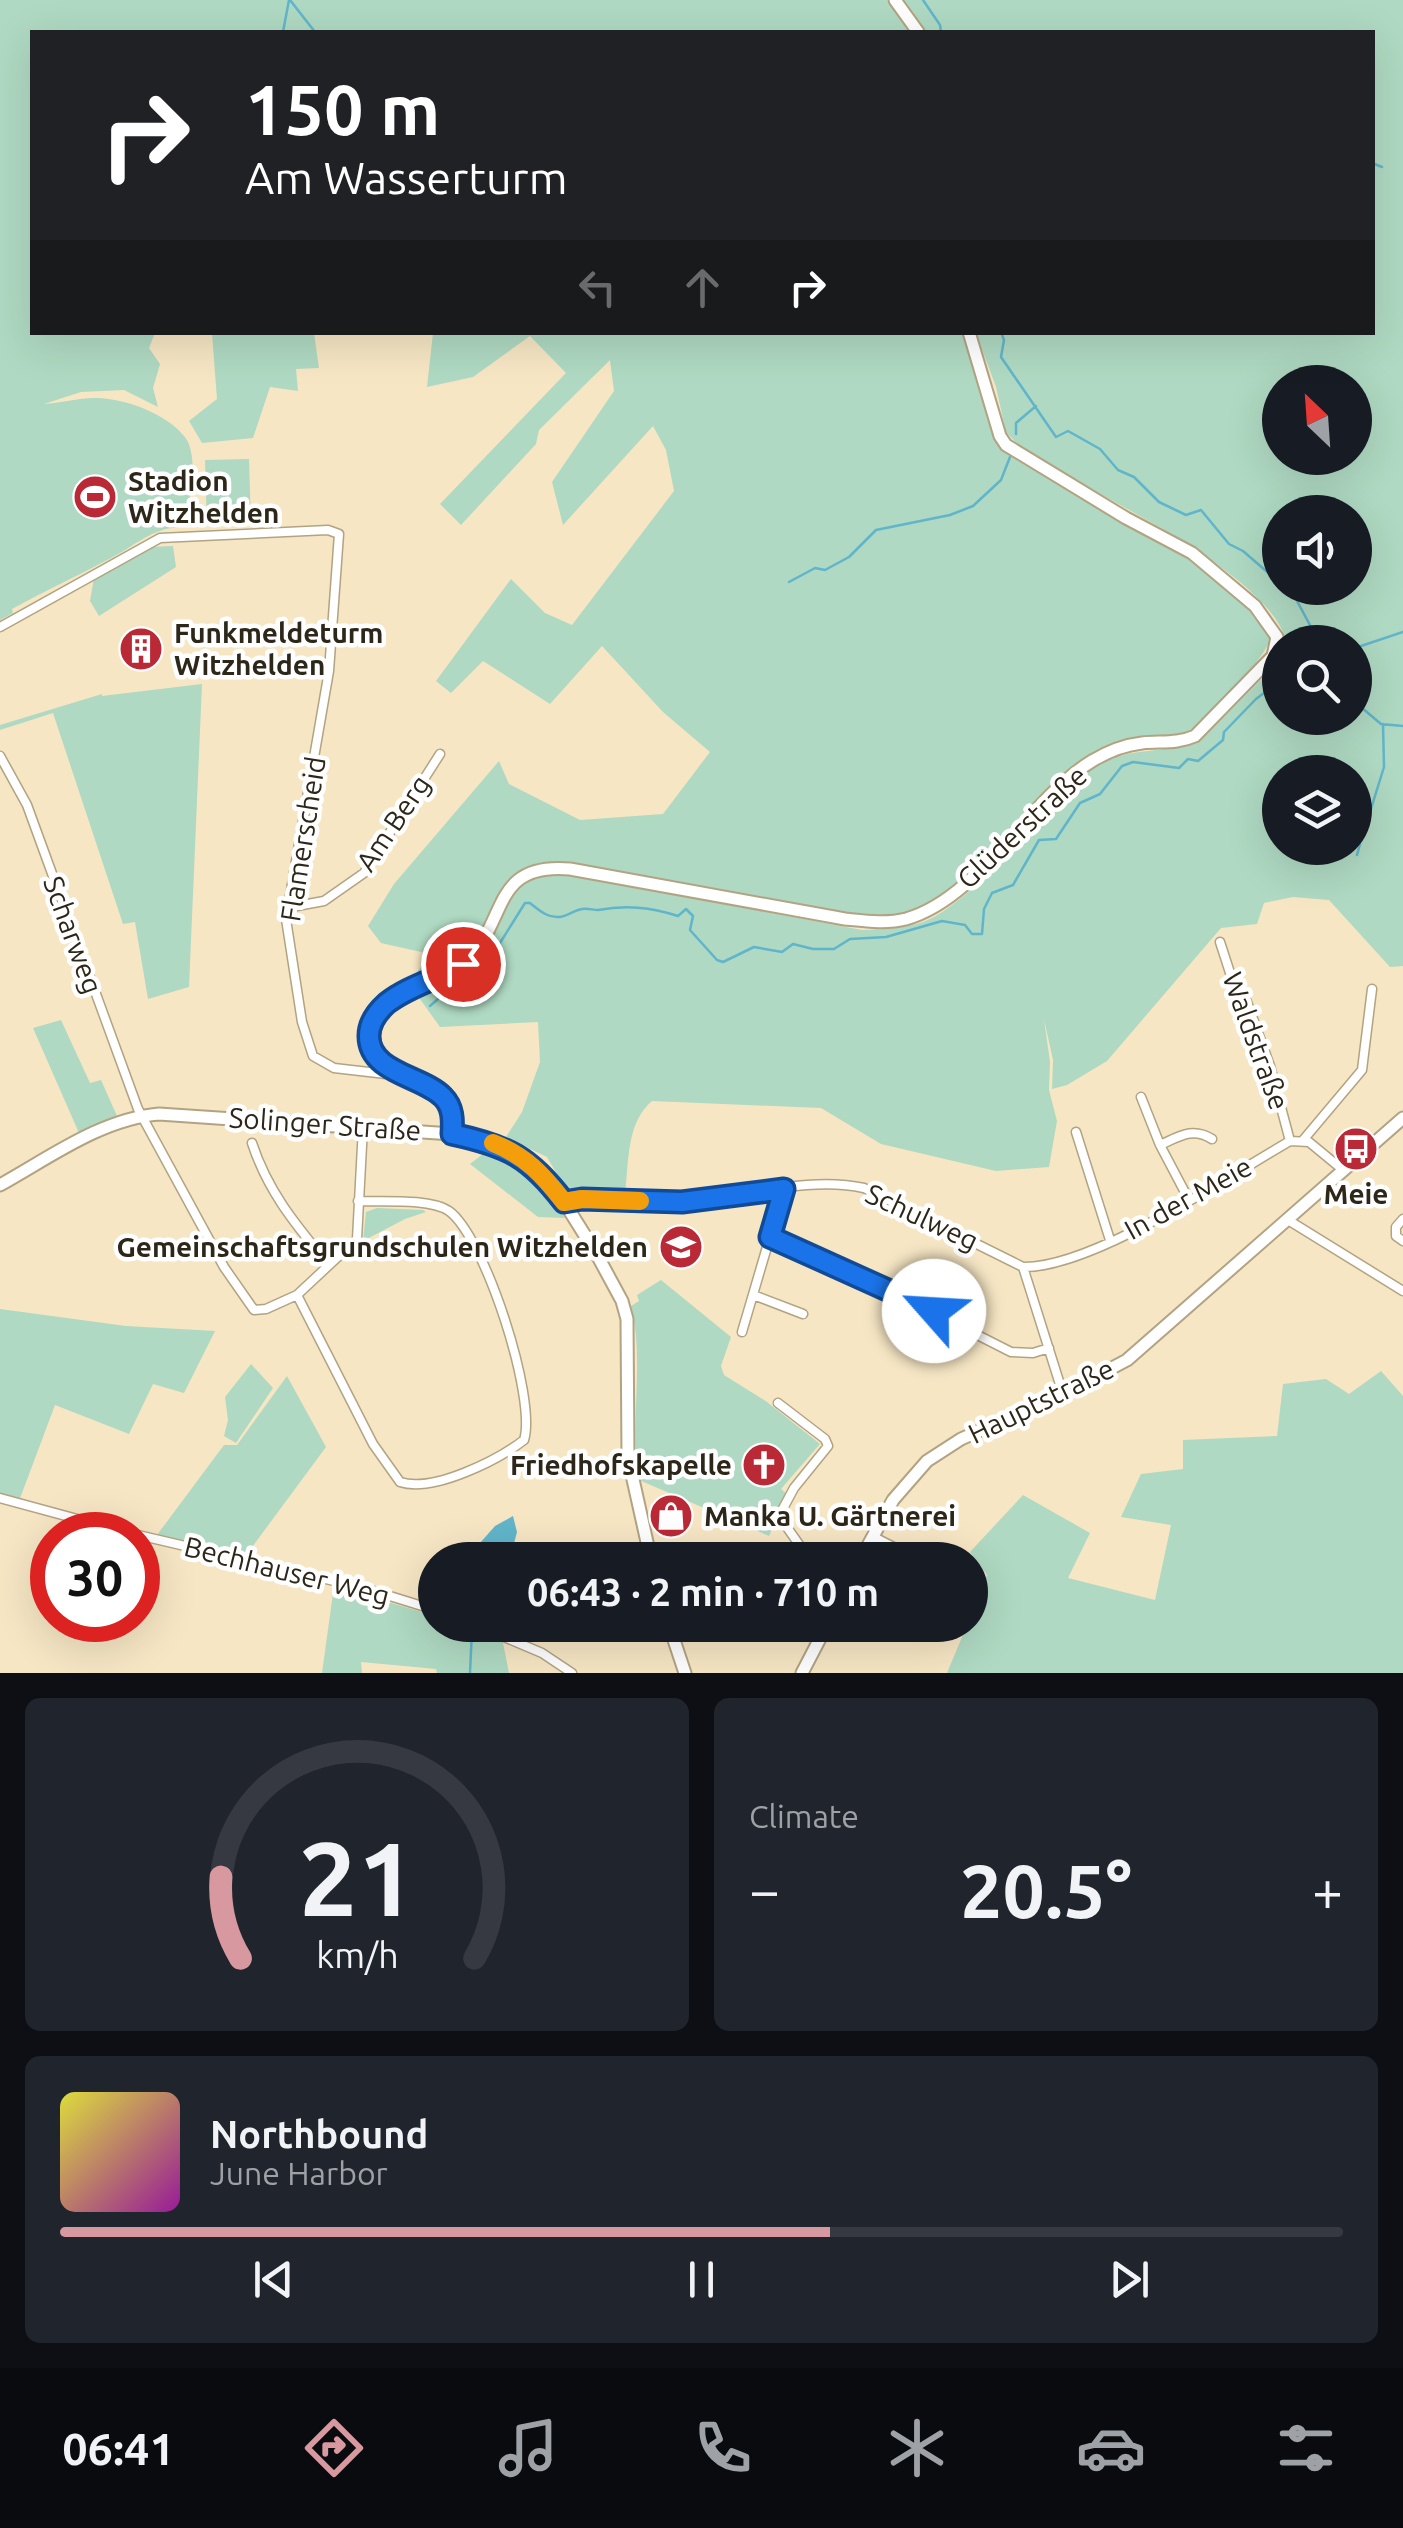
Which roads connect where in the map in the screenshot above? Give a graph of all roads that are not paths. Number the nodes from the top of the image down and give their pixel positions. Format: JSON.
{"nodes":[{"id":1,"x":895,"y":0,"type":"edge"},
{"id":2,"x":917,"y":30,"type":"edge"},
{"id":3,"x":970,"y":335,"type":"edge"},
{"id":4,"x":0,"y":627,"type":"edge"},
{"id":5,"x":440,"y":754,"type":"dead end"},
{"id":6,"x":0,"y":756,"type":"edge"},
{"id":7,"x":286,"y":908,"type":"junction"},
{"id":8,"x":1220,"y":942,"type":"dead end"},
{"id":9,"x":1372,"y":988,"type":"dead end"},
{"id":10,"x":394,"y":1070,"type":"junction"},
{"id":11,"x":1140,"y":1096,"type":"dead end"},
{"id":12,"x":142,"y":1115,"type":"junction"},
{"id":13,"x":1401,"y":1123,"type":"edge"},
{"id":14,"x":363,"y":1127,"type":"junction"},
{"id":15,"x":1076,"y":1132,"type":"dead end"},
{"id":16,"x":452,"y":1134,"type":"junction"},
{"id":17,"x":1304,"y":1139,"type":"junction"},
{"id":18,"x":1212,"y":1140,"type":"dead end"},
{"id":19,"x":1290,"y":1140,"type":"junction"},
{"id":20,"x":252,"y":1143,"type":"dead end"},
{"id":21,"x":1160,"y":1145,"type":"junction"},
{"id":22,"x":1343,"y":1170,"type":"junction"},
{"id":23,"x":0,"y":1185,"type":"edge"},
{"id":24,"x":784,"y":1189,"type":"junction"},
{"id":25,"x":1190,"y":1200,"type":"junction"},
{"id":26,"x":358,"y":1202,"type":"junction"},
{"id":27,"x":564,"y":1202,"type":"junction"},
{"id":28,"x":1403,"y":1219,"type":"edge"},
{"id":29,"x":1288,"y":1220,"type":"junction"},
{"id":30,"x":770,"y":1237,"type":"junction"},
{"id":31,"x":1110,"y":1240,"type":"junction"},
{"id":32,"x":1403,"y":1241,"type":"edge"},
{"id":33,"x":328,"y":1264,"type":"junction"},
{"id":34,"x":1022,"y":1267,"type":"junction"},
{"id":35,"x":1403,"y":1291,"type":"edge"},
{"id":36,"x":298,"y":1295,"type":"junction"},
{"id":37,"x":756,"y":1296,"type":"junction"},
{"id":38,"x":803,"y":1314,"type":"dead end"},
{"id":39,"x":742,"y":1332,"type":"dead end"},
{"id":40,"x":1049,"y":1348,"type":"junction"},
{"id":41,"x":1063,"y":1394,"type":"junction"},
{"id":42,"x":778,"y":1403,"type":"dead end"},
{"id":43,"x":0,"y":1498,"type":"edge"},
{"id":44,"x":52,"y":1512,"type":"edge"},
{"id":45,"x":872,"y":1536,"type":"junction"},
{"id":46,"x":160,"y":1540,"type":"edge"},
{"id":47,"x":647,"y":1542,"type":"edge"},
{"id":48,"x":797,"y":1542,"type":"edge"},
{"id":49,"x":869,"y":1542,"type":"edge"},
{"id":50,"x":884,"y":1542,"type":"edge"},
{"id":51,"x":418,"y":1605,"type":"edge"},
{"id":52,"x":516,"y":1642,"type":"edge"},
{"id":53,"x":675,"y":1642,"type":"edge"},
{"id":54,"x":818,"y":1642,"type":"edge"},
{"id":55,"x":572,"y":1673,"type":"edge"},
{"id":56,"x":685,"y":1673,"type":"edge"},
{"id":57,"x":802,"y":1673,"type":"edge"}],
"edges":[{"from":1,"to":2,"type":"main road"},
{"from":3,"to":10,"type":"main road","name":"Glüderstraße"},
{"from":4,"to":7,"type":"street","name":"Flamerscheid"},
{"from":5,"to":7,"type":"street","name":"Am Berg"},
{"from":6,"to":12,"type":"street","name":"Scharweg"},
{"from":7,"to":10,"type":"street","name":"Flamerscheid"},
{"from":8,"to":19,"type":"street","name":"Waldstraße"},
{"from":9,"to":17,"type":"street"},
{"from":10,"to":16,"type":"main road"},
{"from":11,"to":21,"type":"street"},
{"from":12,"to":14,"type":"main road","name":"Solinger Straße"},
{"from":12,"to":23,"type":"main road","name":"Solinger Straße"},
{"from":12,"to":36,"type":"street"},
{"from":13,"to":22,"type":"main road","name":"Hauptstraße"},
{"from":14,"to":16,"type":"main road","name":"Solinger Straße"},
{"from":14,"to":26,"type":"street"},
{"from":15,"to":31,"type":"street"},
{"from":16,"to":27,"type":"main road","name":"Solinger Straße"},
{"from":17,"to":19,"type":"street","name":"In der Meie"},
{"from":17,"to":22,"type":"street"},
{"from":18,"to":21,"type":"street"},
{"from":19,"to":25,"type":"street","name":"In der Meie"},
{"from":20,"to":33,"type":"street"},
{"from":21,"to":25,"type":"street"},
{"from":22,"to":29,"type":"main road","name":"Hauptstraße"},
{"from":24,"to":27,"type":"street","name":"Schulweg"},
{"from":24,"to":30,"type":"street"},
{"from":24,"to":34,"type":"street","name":"Schulweg"},
{"from":25,"to":31,"type":"street","name":"In der Meie"},
{"from":26,"to":33,"type":"street"},
{"from":26,"to":36,"type":"street"},
{"from":27,"to":47,"type":"main road","name":"Solinger Straße"},
{"from":28,"to":32,"type":"street"},
{"from":29,"to":35,"type":"street"},
{"from":29,"to":41,"type":"main road","name":"Hauptstraße"},
{"from":30,"to":37,"type":"street"},
{"from":30,"to":40,"type":"street"},
{"from":31,"to":34,"type":"street","name":"In der Meie"},
{"from":33,"to":36,"type":"street"},
{"from":34,"to":40,"type":"street"},
{"from":37,"to":38,"type":"street"},
{"from":37,"to":39,"type":"street"},
{"from":40,"to":41,"type":"street"},
{"from":41,"to":45,"type":"main road","name":"Hauptstraße"},
{"from":42,"to":48,"type":"street"},
{"from":43,"to":44,"type":"street","name":"Bechhauser Weg"},
{"from":45,"to":49,"type":"main road","name":"Hauptstraße"},
{"from":45,"to":50,"type":"street"},
{"from":46,"to":51,"type":"street","name":"Bechhauser Weg"},
{"from":52,"to":55,"type":"street"},
{"from":53,"to":56,"type":"main road"},
{"from":54,"to":57,"type":"main road"}]}
